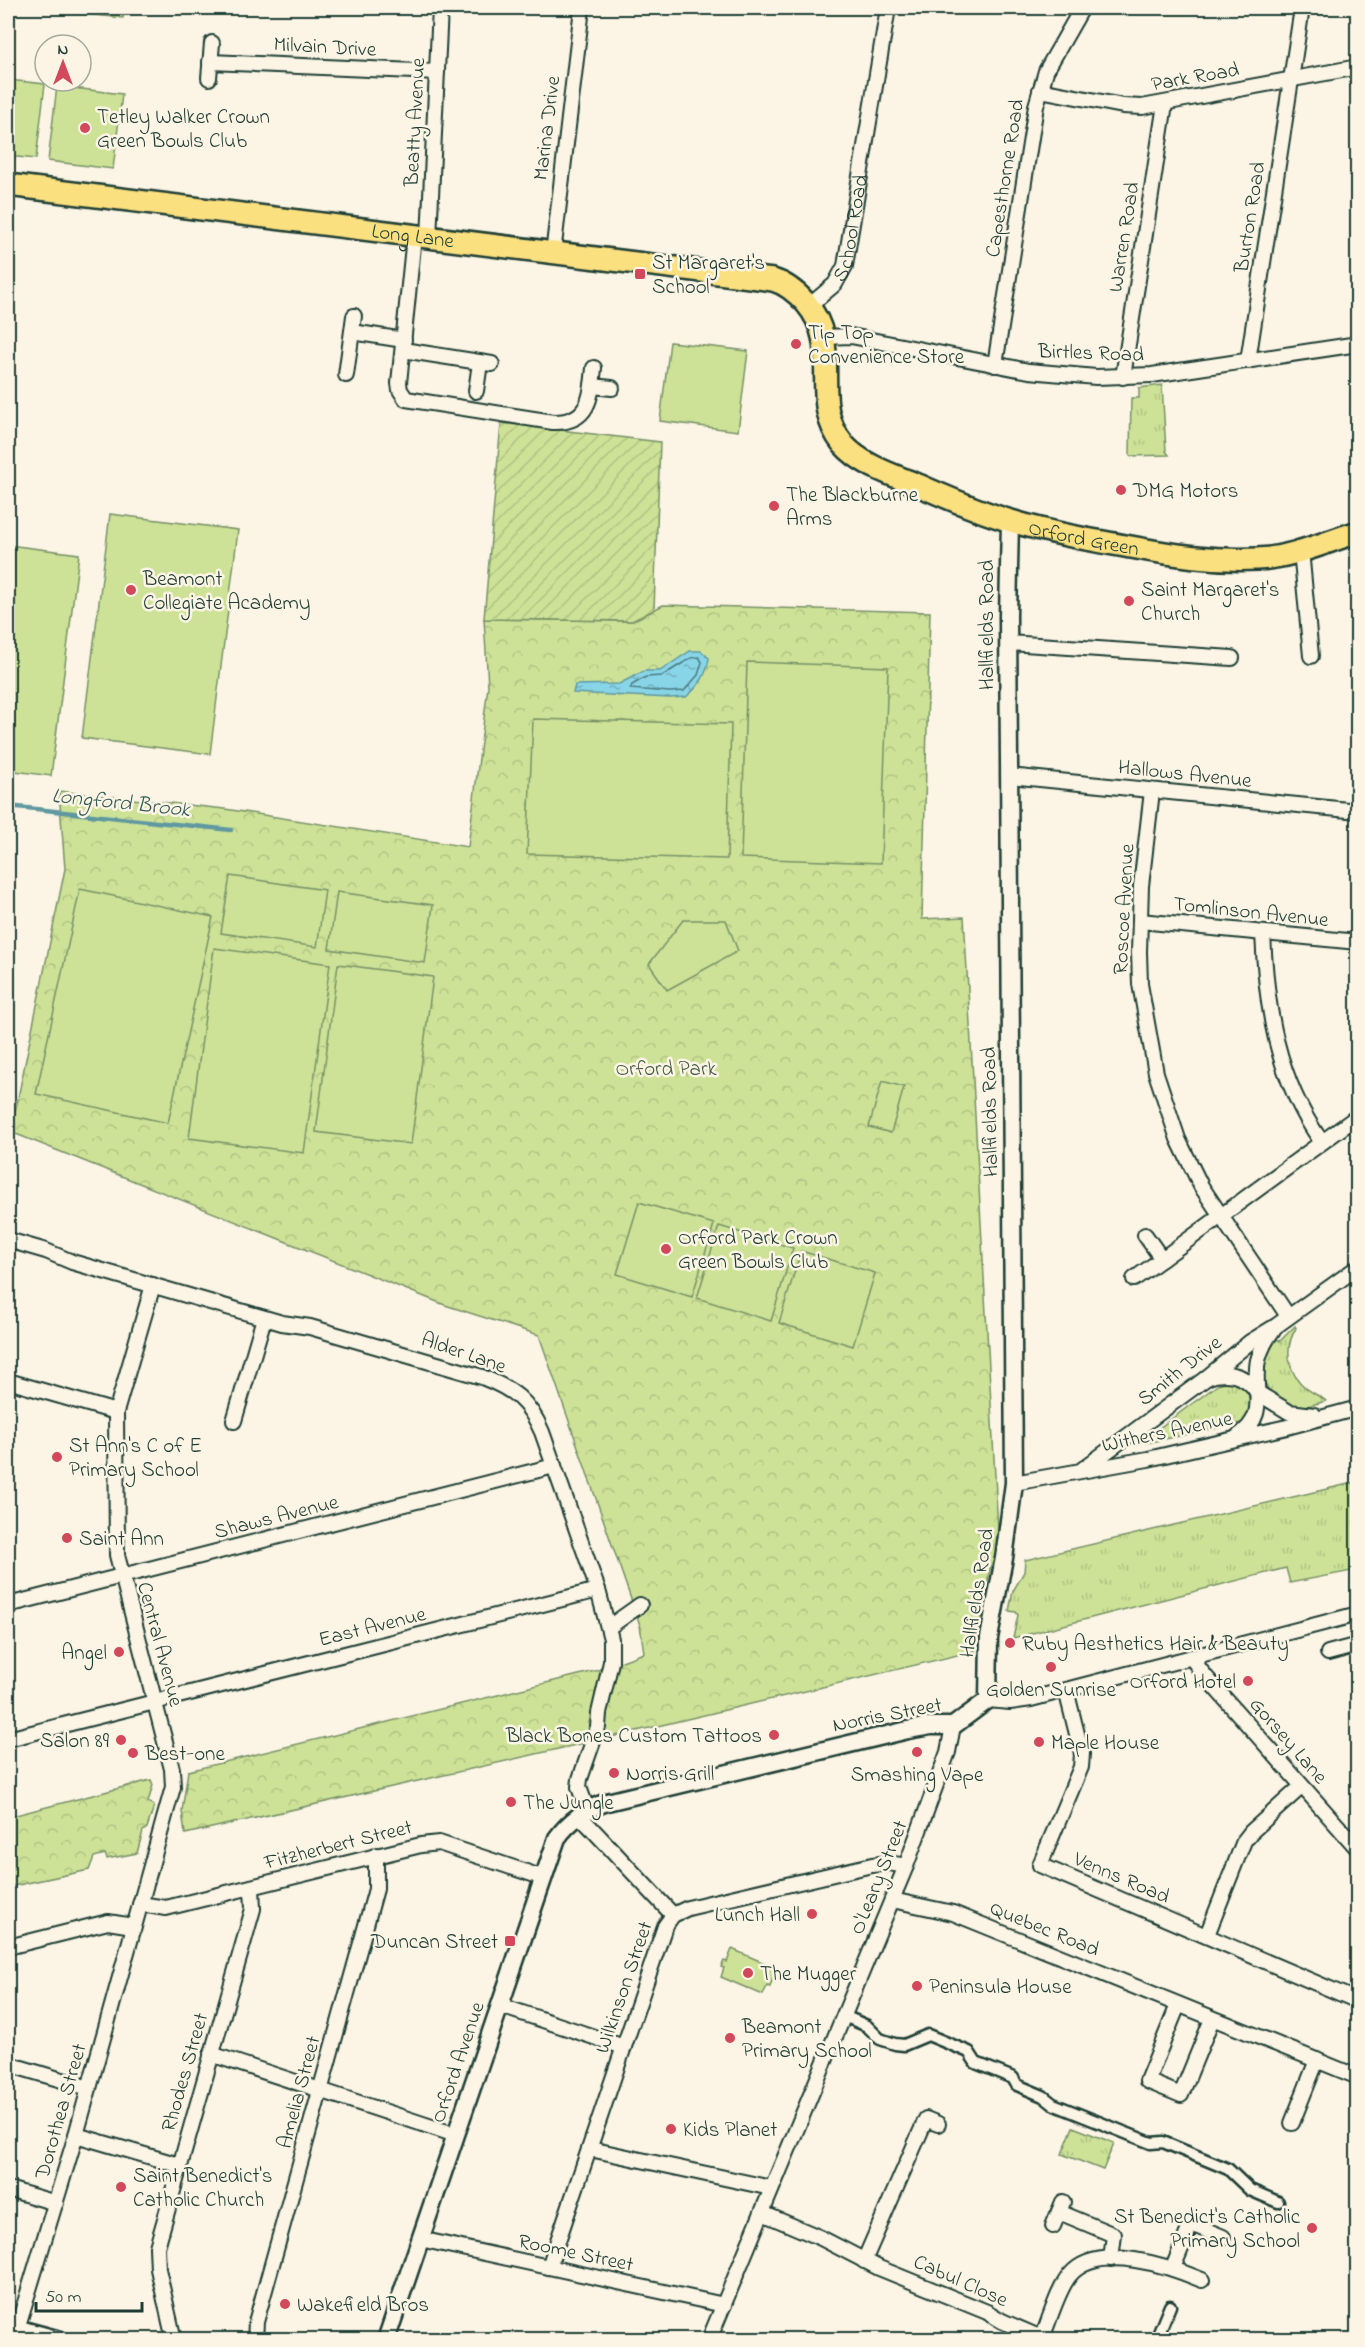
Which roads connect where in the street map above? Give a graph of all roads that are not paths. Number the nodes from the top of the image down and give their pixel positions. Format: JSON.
{"nodes":[{"id":1,"x":440,"y":8,"type":"edge"},
{"id":2,"x":582,"y":8,"type":"edge"},
{"id":3,"x":888,"y":8,"type":"edge"},
{"id":4,"x":1082,"y":8,"type":"edge"},
{"id":5,"x":1302,"y":8,"type":"edge"},
{"id":6,"x":212,"y":43,"type":"dead end"},
{"id":7,"x":210,"y":62,"type":"junction"},
{"id":8,"x":1358,"y":67,"type":"edge"},
{"id":9,"x":437,"y":72,"type":"junction"},
{"id":10,"x":209,"y":78,"type":"dead end"},
{"id":11,"x":1292,"y":80,"type":"junction"},
{"id":12,"x":1040,"y":90,"type":"junction"},
{"id":13,"x":1164,"y":104,"type":"junction"},
{"id":14,"x":8,"y":185,"type":"edge"},
{"id":15,"x":422,"y":237,"type":"junction"},
{"id":16,"x":554,"y":254,"type":"junction"},
{"id":17,"x":808,"y":306,"type":"junction"},
{"id":18,"x":354,"y":316,"type":"dead end"},
{"id":19,"x":352,"y":332,"type":"junction"},
{"id":20,"x":824,"y":337,"type":"junction"},
{"id":21,"x":1358,"y":344,"type":"edge"},
{"id":22,"x":404,"y":345,"type":"junction"},
{"id":23,"x":1248,"y":361,"type":"junction"},
{"id":24,"x":995,"y":365,"type":"junction"},
{"id":25,"x":594,"y":368,"type":"dead end"},
{"id":26,"x":346,"y":375,"type":"dead end"},
{"id":27,"x":1123,"y":377,"type":"junction"},
{"id":28,"x":592,"y":386,"type":"junction"},
{"id":29,"x":612,"y":388,"type":"dead end"},
{"id":30,"x":476,"y":391,"type":"dead end"},
{"id":31,"x":1010,"y":521,"type":"junction"},
{"id":32,"x":1358,"y":532,"type":"edge"},
{"id":33,"x":1301,"y":550,"type":"junction"},
{"id":34,"x":1008,"y":643,"type":"junction"},
{"id":35,"x":1311,"y":656,"type":"dead end"},
{"id":36,"x":1232,"y":658,"type":"dead end"},
{"id":37,"x":1009,"y":776,"type":"junction"},
{"id":38,"x":1152,"y":791,"type":"junction"},
{"id":39,"x":1358,"y":811,"type":"edge"},
{"id":40,"x":1140,"y":921,"type":"junction"},
{"id":41,"x":1263,"y":933,"type":"junction"},
{"id":42,"x":1358,"y":942,"type":"edge"},
{"id":43,"x":1358,"y":1116,"type":"edge"},
{"id":44,"x":1321,"y":1141,"type":"junction"},
{"id":45,"x":1221,"y":1216,"type":"junction"},
{"id":46,"x":1145,"y":1235,"type":"dead end"},
{"id":47,"x":8,"y":1240,"type":"edge"},
{"id":48,"x":1162,"y":1259,"type":"junction"},
{"id":49,"x":1358,"y":1267,"type":"edge"},
{"id":50,"x":1134,"y":1279,"type":"dead end"},
{"id":51,"x":153,"y":1286,"type":"junction"},
{"id":52,"x":1288,"y":1317,"type":"junction"},
{"id":53,"x":264,"y":1318,"type":"junction"},
{"id":54,"x":1275,"y":1327,"type":"junction"},
{"id":55,"x":1204,"y":1379,"type":"junction"},
{"id":56,"x":8,"y":1381,"type":"edge"},
{"id":57,"x":1258,"y":1392,"type":"junction"},
{"id":58,"x":1358,"y":1408,"type":"edge"},
{"id":59,"x":116,"y":1412,"type":"junction"},
{"id":60,"x":1328,"y":1415,"type":"junction"},
{"id":61,"x":234,"y":1421,"type":"dead end"},
{"id":62,"x":1139,"y":1427,"type":"junction"},
{"id":63,"x":1235,"y":1438,"type":"junction"},
{"id":64,"x":1148,"y":1459,"type":"junction"},
{"id":65,"x":554,"y":1466,"type":"junction"},
{"id":66,"x":1081,"y":1470,"type":"junction"},
{"id":67,"x":1014,"y":1483,"type":"junction"},
{"id":68,"x":121,"y":1576,"type":"junction"},
{"id":69,"x":598,"y":1590,"type":"junction"},
{"id":70,"x":8,"y":1605,"type":"edge"},
{"id":71,"x":640,"y":1605,"type":"dead end"},
{"id":72,"x":1358,"y":1614,"type":"edge"},
{"id":73,"x":609,"y":1627,"type":"junction"},
{"id":74,"x":1358,"y":1645,"type":"edge"},
{"id":75,"x":1328,"y":1653,"type":"dead end"},
{"id":76,"x":1191,"y":1657,"type":"junction"},
{"id":77,"x":1066,"y":1690,"type":"junction"},
{"id":78,"x":988,"y":1700,"type":"junction"},
{"id":79,"x":155,"y":1702,"type":"junction"},
{"id":80,"x":953,"y":1726,"type":"junction"},
{"id":81,"x":8,"y":1739,"type":"edge"},
{"id":82,"x":1301,"y":1787,"type":"junction"},
{"id":83,"x":583,"y":1812,"type":"junction"},
{"id":84,"x":1358,"y":1849,"type":"edge"},
{"id":85,"x":376,"y":1856,"type":"junction"},
{"id":86,"x":906,"y":1866,"type":"junction"},
{"id":87,"x":544,"y":1878,"type":"junction"},
{"id":88,"x":252,"y":1887,"type":"junction"},
{"id":89,"x":892,"y":1900,"type":"junction"},
{"id":90,"x":140,"y":1904,"type":"junction"},
{"id":91,"x":673,"y":1915,"type":"junction"},
{"id":92,"x":133,"y":1926,"type":"junction"},
{"id":93,"x":1207,"y":1935,"type":"junction"},
{"id":94,"x":8,"y":1947,"type":"edge"},
{"id":95,"x":1358,"y":2001,"type":"edge"},
{"id":96,"x":1178,"y":2005,"type":"junction"},
{"id":97,"x":501,"y":2006,"type":"junction"},
{"id":98,"x":844,"y":2016,"type":"junction"},
{"id":99,"x":1212,"y":2019,"type":"junction"},
{"id":100,"x":624,"y":2047,"type":"junction"},
{"id":101,"x":211,"y":2054,"type":"junction"},
{"id":102,"x":1317,"y":2060,"type":"junction"},
{"id":103,"x":8,"y":2064,"type":"edge"},
{"id":104,"x":1358,"y":2078,"type":"edge"},
{"id":105,"x":89,"y":2088,"type":"junction"},
{"id":106,"x":320,"y":2090,"type":"junction"},
{"id":107,"x":1292,"y":2123,"type":"dead end"},
{"id":108,"x":938,"y":2124,"type":"dead end"},
{"id":109,"x":76,"y":2135,"type":"junction"},
{"id":110,"x":456,"y":2135,"type":"junction"},
{"id":111,"x":590,"y":2149,"type":"junction"},
{"id":112,"x":179,"y":2165,"type":"junction"},
{"id":113,"x":8,"y":2188,"type":"edge"},
{"id":114,"x":771,"y":2188,"type":"junction"},
{"id":115,"x":1278,"y":2202,"type":"dead end"},
{"id":116,"x":56,"y":2203,"type":"junction"},
{"id":117,"x":762,"y":2213,"type":"junction"},
{"id":118,"x":1059,"y":2213,"type":"dead end"},
{"id":119,"x":1223,"y":2237,"type":"dead end"},
{"id":120,"x":420,"y":2239,"type":"junction"},
{"id":121,"x":1111,"y":2259,"type":"junction"},
{"id":122,"x":864,"y":2261,"type":"junction"},
{"id":123,"x":549,"y":2267,"type":"junction"},
{"id":124,"x":1173,"y":2268,"type":"junction"},
{"id":125,"x":1202,"y":2280,"type":"dead end"},
{"id":126,"x":724,"y":2305,"type":"junction"},
{"id":127,"x":1170,"y":2306,"type":"dead end"},
{"id":128,"x":13,"y":2327,"type":"edge"},
{"id":129,"x":1158,"y":2335,"type":"dead end"},
{"id":130,"x":1044,"y":2339,"type":"edge"},
{"id":131,"x":60,"y":2340,"type":"edge"},
{"id":132,"x":174,"y":2340,"type":"edge"},
{"id":133,"x":255,"y":2340,"type":"edge"},
{"id":134,"x":386,"y":2340,"type":"edge"},
{"id":135,"x":710,"y":2340,"type":"edge"}],
"edges":[{"from":1,"to":9,"type":"street","name":"Beatty Avenue"},
{"from":2,"to":16,"type":"street","name":"Marina Drive"},
{"from":3,"to":17,"type":"street","name":"School Road"},
{"from":4,"to":12,"type":"street","name":"Capesthorne Road"},
{"from":5,"to":11,"type":"street","name":"Burton Road"},
{"from":6,"to":7,"type":"street"},
{"from":7,"to":9,"type":"street","name":"Milvain Drive"},
{"from":7,"to":10,"type":"street"},
{"from":8,"to":11,"type":"street","name":"Park Road"},
{"from":9,"to":15,"type":"street","name":"Beatty Avenue"},
{"from":11,"to":13,"type":"street","name":"Park Road"},
{"from":11,"to":23,"type":"street","name":"Burton Road"},
{"from":12,"to":13,"type":"street","name":"Park Road"},
{"from":12,"to":24,"type":"street","name":"Capesthorne Road"},
{"from":13,"to":27,"type":"street","name":"Warren Road"},
{"from":14,"to":15,"type":"main road","name":"Long Lane"},
{"from":15,"to":16,"type":"main road","name":"Long Lane"},
{"from":15,"to":22,"type":"street","name":"Beatty Avenue"},
{"from":16,"to":17,"type":"main road","name":"Long Lane"},
{"from":17,"to":20,"type":"main road"},
{"from":18,"to":19,"type":"street"},
{"from":19,"to":22,"type":"street"},
{"from":19,"to":26,"type":"street"},
{"from":20,"to":24,"type":"street","name":"Birtles Road"},
{"from":20,"to":31,"type":"main road","name":"Orford Green"},
{"from":21,"to":23,"type":"street","name":"Birtles Road"},
{"from":22,"to":28,"type":"street","name":"Beatty Avenue"},
{"from":22,"to":30,"type":"street"},
{"from":23,"to":27,"type":"street","name":"Birtles Road"},
{"from":24,"to":27,"type":"street","name":"Birtles Road"},
{"from":25,"to":28,"type":"street"},
{"from":28,"to":29,"type":"street"},
{"from":31,"to":33,"type":"main road","name":"Orford Green"},
{"from":31,"to":34,"type":"street","name":"Hallfields Road"},
{"from":32,"to":33,"type":"main road","name":"Orford Green"},
{"from":33,"to":35,"type":"street"},
{"from":34,"to":36,"type":"street"},
{"from":34,"to":37,"type":"street","name":"Hallfields Road"},
{"from":37,"to":38,"type":"street","name":"Hallows Avenue"},
{"from":37,"to":67,"type":"street","name":"Hallfields Road"},
{"from":38,"to":39,"type":"street","name":"Hallows Avenue"},
{"from":38,"to":40,"type":"street","name":"Roscoe Avenue"},
{"from":40,"to":41,"type":"street","name":"Tomlinson Avenue"},
{"from":40,"to":45,"type":"street","name":"Roscoe Avenue"},
{"from":41,"to":42,"type":"street","name":"Tomlinson Avenue"},
{"from":41,"to":44,"type":"street"},
{"from":43,"to":44,"type":"street"},
{"from":44,"to":45,"type":"street"},
{"from":45,"to":48,"type":"street"},
{"from":45,"to":52,"type":"street","name":"Roscoe Avenue"},
{"from":46,"to":48,"type":"street"},
{"from":47,"to":51,"type":"street","name":"Alder Lane"},
{"from":48,"to":50,"type":"street"},
{"from":49,"to":52,"type":"street","name":"Smith Drive"},
{"from":51,"to":53,"type":"street","name":"Alder Lane"},
{"from":51,"to":59,"type":"street","name":"Central Avenue"},
{"from":52,"to":54,"type":"street","name":"Smith Drive"},
{"from":53,"to":61,"type":"street"},
{"from":53,"to":65,"type":"street","name":"Alder Lane"},
{"from":54,"to":55,"type":"street","name":"Smith Drive"},
{"from":54,"to":57,"type":"street","name":"Smith Drive"},
{"from":55,"to":57,"type":"street","name":"Withers Avenue"},
{"from":55,"to":62,"type":"street","name":"Smith Drive"},
{"from":56,"to":59,"type":"street"},
{"from":57,"to":60,"type":"street","name":"Withers Avenue"},
{"from":57,"to":63,"type":"street","name":"Smith Drive"},
{"from":58,"to":60,"type":"street","name":"Withers Avenue"},
{"from":59,"to":68,"type":"street","name":"Central Avenue"},
{"from":60,"to":63,"type":"street","name":"Withers Avenue"},
{"from":62,"to":64,"type":"street"},
{"from":62,"to":66,"type":"street","name":"Smith Drive"},
{"from":63,"to":64,"type":"street","name":"Withers Avenue"},
{"from":64,"to":66,"type":"street","name":"Withers Avenue"},
{"from":65,"to":68,"type":"street","name":"Shaws Avenue"},
{"from":65,"to":69,"type":"street","name":"Alder Lane"},
{"from":66,"to":67,"type":"street","name":"Withers Avenue"},
{"from":67,"to":78,"type":"street","name":"Hallfields Road"},
{"from":68,"to":70,"type":"street","name":"Shaws Avenue"},
{"from":68,"to":79,"type":"street","name":"Central Avenue"},
{"from":69,"to":73,"type":"street","name":"Alder Lane"},
{"from":69,"to":79,"type":"street","name":"East Avenue"},
{"from":71,"to":73,"type":"street"},
{"from":72,"to":76,"type":"street"},
{"from":73,"to":83,"type":"street","name":"Alder Lane"},
{"from":74,"to":75,"type":"street"},
{"from":76,"to":77,"type":"street"},
{"from":76,"to":82,"type":"street","name":"Gorsey Lane"},
{"from":77,"to":78,"type":"street"},
{"from":77,"to":93,"type":"street","name":"Venns Road"},
{"from":78,"to":80,"type":"street","name":"Norris Street"},
{"from":79,"to":81,"type":"street","name":"East Avenue"},
{"from":79,"to":90,"type":"street","name":"Central Avenue"},
{"from":80,"to":83,"type":"street","name":"Norris Street"},
{"from":80,"to":86,"type":"street","name":"O'Leary Street"},
{"from":82,"to":84,"type":"street","name":"Gorsey Lane"},
{"from":82,"to":93,"type":"street"},
{"from":83,"to":87,"type":"street","name":"Orford Avenue"},
{"from":83,"to":91,"type":"street"},
{"from":85,"to":87,"type":"street","name":"Fitzherbert Street"},
{"from":85,"to":88,"type":"street","name":"Fitzherbert Street"},
{"from":85,"to":106,"type":"street","name":"Amelia Street"},
{"from":86,"to":89,"type":"street","name":"O'Leary Street"},
{"from":86,"to":91,"type":"street","name":"Wilkinson Street"},
{"from":87,"to":97,"type":"street","name":"Orford Avenue"},
{"from":88,"to":90,"type":"street","name":"Fitzherbert Street"},
{"from":88,"to":101,"type":"street","name":"Rhodes Street"},
{"from":89,"to":96,"type":"street","name":"Quebec Road"},
{"from":89,"to":98,"type":"street","name":"O'Leary Street"},
{"from":90,"to":92,"type":"street","name":"Dorothea Street"},
{"from":91,"to":100,"type":"street","name":"Wilkinson Street"},
{"from":92,"to":94,"type":"street"},
{"from":92,"to":105,"type":"street","name":"Dorothea Street"},
{"from":93,"to":95,"type":"street","name":"Venns Road"},
{"from":96,"to":99,"type":"street","name":"Quebec Road"},
{"from":96,"to":99,"type":"street"},
{"from":97,"to":100,"type":"street"},
{"from":97,"to":110,"type":"street","name":"Orford Avenue"},
{"from":98,"to":114,"type":"street","name":"O'Leary Street"},
{"from":98,"to":115,"type":"street"},
{"from":99,"to":102,"type":"street","name":"Quebec Road"},
{"from":100,"to":111,"type":"street","name":"Wilkinson Street"},
{"from":101,"to":106,"type":"street"},
{"from":101,"to":112,"type":"street","name":"Rhodes Street"},
{"from":102,"to":104,"type":"street","name":"Quebec Road"},
{"from":102,"to":107,"type":"street"},
{"from":103,"to":105,"type":"street"},
{"from":105,"to":109,"type":"street","name":"Dorothea Street"},
{"from":106,"to":110,"type":"street"},
{"from":106,"to":133,"type":"street","name":"Amelia Street"},
{"from":108,"to":122,"type":"street"},
{"from":109,"to":112,"type":"street"},
{"from":109,"to":116,"type":"street","name":"Dorothea Street"},
{"from":110,"to":120,"type":"street","name":"Orford Avenue"},
{"from":111,"to":114,"type":"street"},
{"from":111,"to":123,"type":"street","name":"Wilkinson Street"},
{"from":112,"to":132,"type":"street","name":"Rhodes Street"},
{"from":113,"to":116,"type":"street"},
{"from":114,"to":117,"type":"street","name":"O'Leary Street"},
{"from":116,"to":128,"type":"street","name":"Dorothea Street"},
{"from":117,"to":122,"type":"street","name":"Cabul Close"},
{"from":117,"to":126,"type":"street","name":"O'Leary Street"},
{"from":118,"to":121,"type":"street"},
{"from":119,"to":124,"type":"street"},
{"from":120,"to":123,"type":"street","name":"Roome Street"},
{"from":120,"to":134,"type":"street","name":"Orford Avenue"},
{"from":121,"to":124,"type":"street","name":"Cabul Close"},
{"from":121,"to":130,"type":"street","name":"Cabul Close"},
{"from":122,"to":130,"type":"street","name":"Cabul Close"},
{"from":123,"to":126,"type":"street","name":"Roome Street"},
{"from":124,"to":125,"type":"street","name":"Cabul Close"},
{"from":126,"to":135,"type":"street","name":"O'Leary Street"},
{"from":127,"to":129,"type":"street"},
{"from":128,"to":131,"type":"street"}]}
